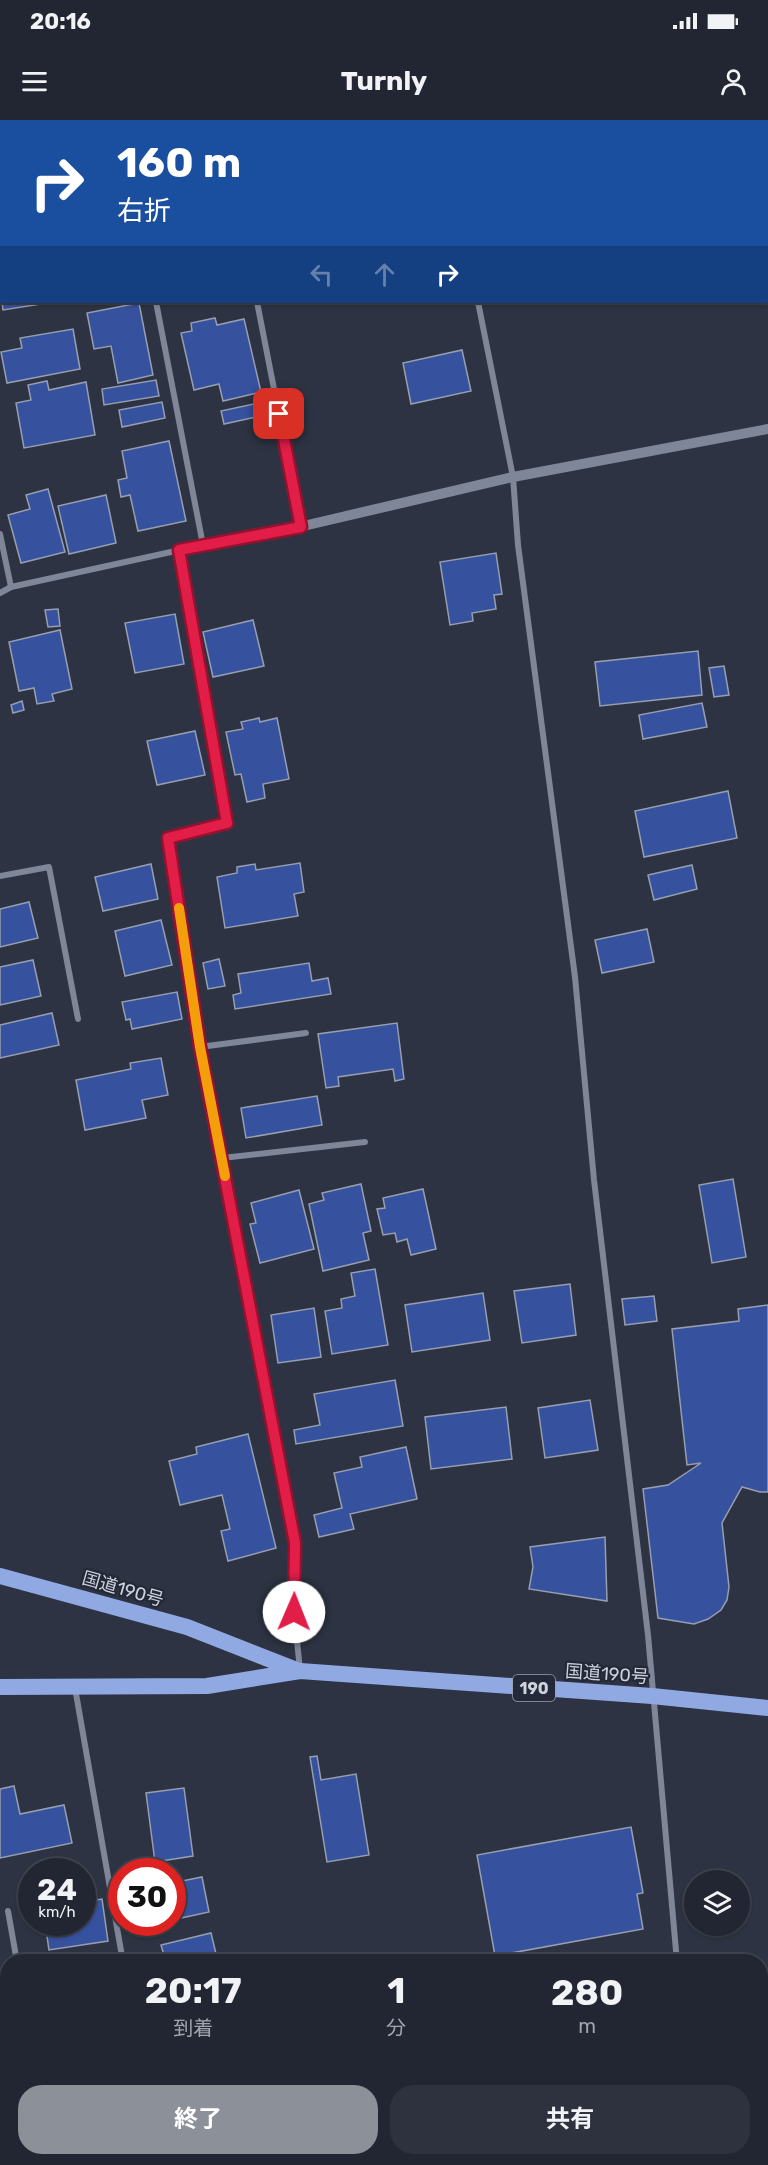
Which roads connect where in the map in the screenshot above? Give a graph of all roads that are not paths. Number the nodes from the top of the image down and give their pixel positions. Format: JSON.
{"nodes":[{"id":1,"x":156,"y":303,"type":"edge"},
{"id":2,"x":257,"y":303,"type":"edge"},
{"id":3,"x":477,"y":303,"type":"edge"},
{"id":4,"x":768,"y":429,"type":"edge"},
{"id":5,"x":513,"y":477,"type":"junction"},
{"id":6,"x":301,"y":527,"type":"junction"},
{"id":7,"x":0,"y":534,"type":"edge"},
{"id":8,"x":203,"y":545,"type":"junction"},
{"id":9,"x":179,"y":550,"type":"junction"},
{"id":10,"x":11,"y":587,"type":"junction"},
{"id":11,"x":0,"y":593,"type":"edge"},
{"id":12,"x":0,"y":876,"type":"edge"},
{"id":13,"x":78,"y":1019,"type":"dead end"},
{"id":14,"x":306,"y":1033,"type":"dead end"},
{"id":15,"x":200,"y":1047,"type":"junction"},
{"id":16,"x":365,"y":1142,"type":"dead end"},
{"id":17,"x":222,"y":1158,"type":"junction"},
{"id":18,"x":0,"y":1576,"type":"edge"},
{"id":19,"x":300,"y":1671,"type":"junction"},
{"id":20,"x":0,"y":1687,"type":"edge"},
{"id":21,"x":75,"y":1688,"type":"junction"},
{"id":22,"x":652,"y":1696,"type":"junction"},
{"id":23,"x":768,"y":1708,"type":"edge"},
{"id":24,"x":108,"y":1876,"type":"edge"},
{"id":25,"x":8,"y":1911,"type":"dead end"},
{"id":26,"x":118,"y":1936,"type":"edge"},
{"id":27,"x":16,"y":1954,"type":"edge"},
{"id":28,"x":122,"y":1954,"type":"edge"},
{"id":29,"x":676,"y":1954,"type":"edge"}],
"edges":[{"from":1,"to":8,"type":"street"},
{"from":2,"to":6,"type":"street"},
{"from":3,"to":5,"type":"street"},
{"from":4,"to":5,"type":"street"},
{"from":5,"to":6,"type":"street"},
{"from":5,"to":22,"type":"street"},
{"from":6,"to":8,"type":"street"},
{"from":7,"to":10,"type":"street"},
{"from":8,"to":9,"type":"street"},
{"from":9,"to":10,"type":"street"},
{"from":9,"to":15,"type":"street"},
{"from":10,"to":11,"type":"street"},
{"from":12,"to":13,"type":"street"},
{"from":14,"to":15,"type":"street"},
{"from":15,"to":17,"type":"street"},
{"from":16,"to":17,"type":"street"},
{"from":17,"to":19,"type":"street"},
{"from":18,"to":19,"type":"highway","name":"国道190号","number":"190"},
{"from":19,"to":21,"type":"highway","name":"国道190号","number":"190"},
{"from":19,"to":22,"type":"highway","name":"国道190号","number":"190"},
{"from":20,"to":21,"type":"highway","name":"国道190号","number":"190"},
{"from":21,"to":24,"type":"street"},
{"from":22,"to":23,"type":"highway","name":"国道190号","number":"190"},
{"from":22,"to":29,"type":"street"},
{"from":25,"to":27,"type":"street"},
{"from":26,"to":28,"type":"street"}]}
